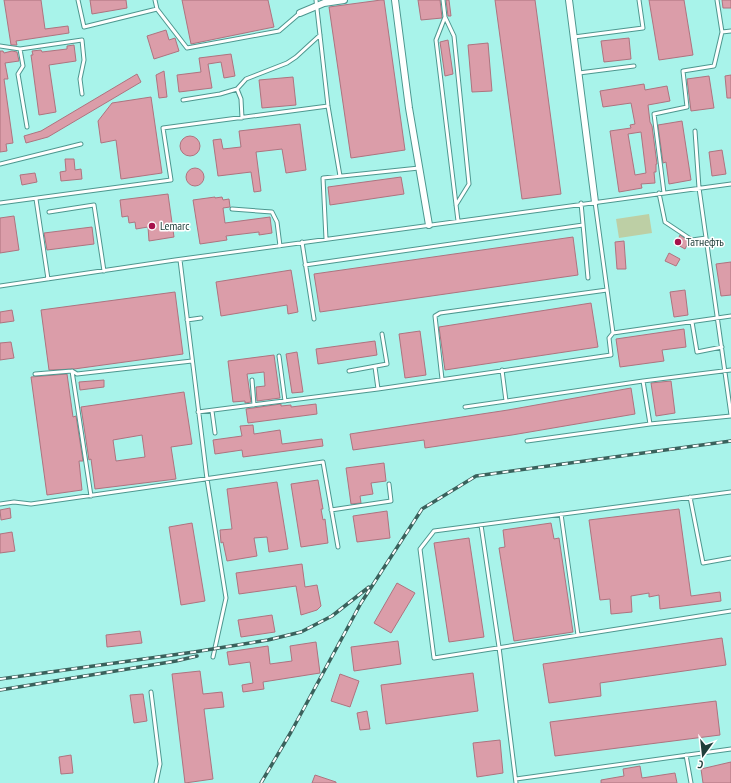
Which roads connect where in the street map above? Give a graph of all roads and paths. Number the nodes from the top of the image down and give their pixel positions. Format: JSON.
{"nodes":[{"id":1,"x":78,"y":0,"type":"edge"},
{"id":2,"x":155,"y":0,"type":"edge"},
{"id":3,"x":344,"y":0,"type":"edge"},
{"id":4,"x":394,"y":0,"type":"edge"},
{"id":5,"x":443,"y":0,"type":"edge"},
{"id":6,"x":569,"y":0,"type":"edge"},
{"id":7,"x":640,"y":0,"type":"edge"},
{"id":8,"x":717,"y":0,"type":"edge"},
{"id":9,"x":316,"y":3,"type":"edge"},
{"id":10,"x":157,"y":9,"type":"junction"},
{"id":11,"x":300,"y":13,"type":"joint"},
{"id":12,"x":445,"y":17,"type":"junction"},
{"id":13,"x":731,"y":31,"type":"edge"},
{"id":14,"x":722,"y":32,"type":"junction"},
{"id":15,"x":320,"y":35,"type":"junction"},
{"id":16,"x":574,"y":37,"type":"junction"},
{"id":17,"x":0,"y":46,"type":"edge"},
{"id":18,"x":20,"y":48,"type":"junction"},
{"id":19,"x":634,"y":66,"type":"dead end"},
{"id":20,"x":579,"y":73,"type":"junction"},
{"id":21,"x":237,"y":88,"type":"junction"},
{"id":22,"x":82,"y":94,"type":"dead end"},
{"id":23,"x":183,"y":100,"type":"dead end"},
{"id":24,"x":328,"y":106,"type":"junction"},
{"id":25,"x":242,"y":118,"type":"junction"},
{"id":26,"x":27,"y":127,"type":"dead end"},
{"id":27,"x":695,"y":131,"type":"dead end"},
{"id":28,"x":81,"y":144,"type":"dead end"},
{"id":29,"x":0,"y":164,"type":"edge"},
{"id":30,"x":420,"y":168,"type":"junction"},
{"id":31,"x":340,"y":176,"type":"junction"},
{"id":32,"x":731,"y":184,"type":"edge"},
{"id":33,"x":699,"y":188,"type":"junction"},
{"id":34,"x":664,"y":192,"type":"junction"},
{"id":35,"x":659,"y":193,"type":"junction"},
{"id":36,"x":36,"y":199,"type":"junction"},
{"id":37,"x":595,"y":202,"type":"junction"},
{"id":38,"x":0,"y":203,"type":"edge"},
{"id":39,"x":581,"y":204,"type":"junction"},
{"id":40,"x":456,"y":205,"type":"junction"},
{"id":41,"x":232,"y":209,"type":"dead end"},
{"id":42,"x":49,"y":212,"type":"dead end"},
{"id":43,"x":458,"y":221,"type":"junction"},
{"id":44,"x":429,"y":225,"type":"junction"},
{"id":45,"x":583,"y":225,"type":"junction"},
{"id":46,"x":706,"y":238,"type":"junction"},
{"id":47,"x":326,"y":239,"type":"junction"},
{"id":48,"x":302,"y":242,"type":"junction"},
{"id":49,"x":280,"y":246,"type":"junction"},
{"id":50,"x":180,"y":260,"type":"junction"},
{"id":51,"x":305,"y":265,"type":"junction"},
{"id":52,"x":104,"y":271,"type":"junction"},
{"id":53,"x":588,"y":278,"type":"dead end"},
{"id":54,"x":48,"y":279,"type":"junction"},
{"id":55,"x":0,"y":286,"type":"edge"},
{"id":56,"x":607,"y":290,"type":"junction"},
{"id":57,"x":731,"y":316,"type":"edge"},
{"id":58,"x":718,"y":317,"type":"junction"},
{"id":59,"x":201,"y":318,"type":"dead end"},
{"id":60,"x":314,"y":319,"type":"dead end"},
{"id":61,"x":187,"y":320,"type":"junction"},
{"id":62,"x":692,"y":322,"type":"junction"},
{"id":63,"x":613,"y":333,"type":"junction"},
{"id":64,"x":382,"y":334,"type":"dead end"},
{"id":65,"x":722,"y":348,"type":"junction"},
{"id":66,"x":279,"y":356,"type":"dead end"},
{"id":67,"x":192,"y":361,"type":"junction"},
{"id":68,"x":375,"y":367,"type":"junction"},
{"id":69,"x":502,"y":370,"type":"junction"},
{"id":70,"x":731,"y":370,"type":"edge"},
{"id":71,"x":72,"y":371,"type":"junction"},
{"id":72,"x":349,"y":371,"type":"dead end"},
{"id":73,"x":725,"y":371,"type":"junction"},
{"id":74,"x":36,"y":374,"type":"dead end"},
{"id":75,"x":442,"y":379,"type":"junction"},
{"id":76,"x":252,"y":380,"type":"dead end"},
{"id":77,"x":642,"y":381,"type":"junction"},
{"id":78,"x":378,"y":388,"type":"junction"},
{"id":79,"x":285,"y":401,"type":"junction"},
{"id":80,"x":506,"y":401,"type":"junction"},
{"id":81,"x":254,"y":405,"type":"junction"},
{"id":82,"x":465,"y":407,"type":"dead end"},
{"id":83,"x":212,"y":411,"type":"junction"},
{"id":84,"x":198,"y":412,"type":"junction"},
{"id":85,"x":731,"y":415,"type":"edge"},
{"id":86,"x":650,"y":424,"type":"junction"},
{"id":87,"x":215,"y":433,"type":"dead end"},
{"id":88,"x":527,"y":442,"type":"dead end"},
{"id":89,"x":207,"y":479,"type":"junction"},
{"id":90,"x":389,"y":484,"type":"dead end"},
{"id":91,"x":731,"y":492,"type":"edge"},
{"id":92,"x":91,"y":496,"type":"junction"},
{"id":93,"x":690,"y":497,"type":"junction"},
{"id":94,"x":0,"y":504,"type":"edge"},
{"id":95,"x":331,"y":510,"type":"junction"},
{"id":96,"x":560,"y":514,"type":"junction"},
{"id":97,"x":481,"y":525,"type":"junction"},
{"id":98,"x":338,"y":547,"type":"dead end"},
{"id":99,"x":731,"y":558,"type":"edge"},
{"id":100,"x":731,"y":611,"type":"edge"},
{"id":101,"x":578,"y":635,"type":"junction"},
{"id":102,"x":499,"y":647,"type":"junction"},
{"id":103,"x":213,"y":657,"type":"dead end"},
{"id":104,"x":151,"y":692,"type":"dead end"},
{"id":105,"x":731,"y":748,"type":"edge"},
{"id":106,"x":686,"y":755,"type":"junction"},
{"id":107,"x":516,"y":781,"type":"edge"},
{"id":108,"x":156,"y":783,"type":"edge"},
{"id":109,"x":691,"y":783,"type":"edge"}],
"edges":[{"from":1,"to":10,"type":"lane"},
{"from":2,"to":10,"type":"lane"},
{"from":3,"to":9,"type":"street"},
{"from":4,"to":30,"type":"street"},
{"from":5,"to":12,"type":"lane"},
{"from":6,"to":16,"type":"street"},
{"from":7,"to":16,"type":"lane"},
{"from":8,"to":14,"type":"lane"},
{"from":9,"to":11,"type":"street"},
{"from":9,"to":15,"type":"lane"},
{"from":10,"to":11,"type":"lane"},
{"from":12,"to":40,"type":"lane"},
{"from":12,"to":40,"type":"lane"},
{"from":13,"to":14,"type":"lane"},
{"from":14,"to":34,"type":"lane"},
{"from":15,"to":21,"type":"lane"},
{"from":15,"to":24,"type":"lane"},
{"from":16,"to":20,"type":"street"},
{"from":17,"to":18,"type":"lane"},
{"from":18,"to":22,"type":"lane"},
{"from":18,"to":26,"type":"lane"},
{"from":19,"to":20,"type":"lane"},
{"from":20,"to":37,"type":"street"},
{"from":21,"to":23,"type":"lane"},
{"from":21,"to":25,"type":"lane"},
{"from":24,"to":25,"type":"lane"},
{"from":24,"to":31,"type":"lane"},
{"from":25,"to":36,"type":"lane"},
{"from":27,"to":33,"type":"lane"},
{"from":28,"to":29,"type":"lane"},
{"from":30,"to":31,"type":"lane"},
{"from":30,"to":44,"type":"street"},
{"from":31,"to":47,"type":"lane"},
{"from":32,"to":33,"type":"lane"},
{"from":33,"to":34,"type":"lane"},
{"from":33,"to":46,"type":"lane"},
{"from":34,"to":35,"type":"lane"},
{"from":35,"to":37,"type":"lane"},
{"from":35,"to":46,"type":"lane"},
{"from":36,"to":38,"type":"lane"},
{"from":36,"to":54,"type":"lane"},
{"from":37,"to":39,"type":"lane"},
{"from":37,"to":56,"type":"lane"},
{"from":39,"to":43,"type":"lane"},
{"from":39,"to":45,"type":"lane"},
{"from":40,"to":43,"type":"lane"},
{"from":41,"to":49,"type":"lane"},
{"from":42,"to":52,"type":"lane"},
{"from":43,"to":44,"type":"lane"},
{"from":44,"to":47,"type":"lane"},
{"from":45,"to":51,"type":"lane"},
{"from":45,"to":53,"type":"lane"},
{"from":46,"to":58,"type":"lane"},
{"from":47,"to":48,"type":"lane"},
{"from":48,"to":49,"type":"lane"},
{"from":48,"to":51,"type":"lane"},
{"from":49,"to":50,"type":"lane"},
{"from":50,"to":52,"type":"lane"},
{"from":50,"to":61,"type":"lane"},
{"from":51,"to":60,"type":"lane"},
{"from":52,"to":54,"type":"lane"},
{"from":54,"to":55,"type":"lane"},
{"from":56,"to":63,"type":"lane"},
{"from":56,"to":75,"type":"lane"},
{"from":57,"to":58,"type":"lane"},
{"from":58,"to":62,"type":"lane"},
{"from":58,"to":65,"type":"lane"},
{"from":59,"to":61,"type":"lane"},
{"from":61,"to":67,"type":"lane"},
{"from":62,"to":63,"type":"lane"},
{"from":62,"to":65,"type":"lane"},
{"from":63,"to":69,"type":"lane"},
{"from":64,"to":68,"type":"lane"},
{"from":65,"to":73,"type":"lane"},
{"from":66,"to":79,"type":"lane"},
{"from":67,"to":71,"type":"lane"},
{"from":67,"to":84,"type":"lane"},
{"from":68,"to":72,"type":"lane"},
{"from":68,"to":78,"type":"lane"},
{"from":69,"to":75,"type":"lane"},
{"from":69,"to":80,"type":"lane"},
{"from":70,"to":73,"type":"lane"},
{"from":71,"to":74,"type":"lane"},
{"from":71,"to":92,"type":"lane"},
{"from":73,"to":77,"type":"lane"},
{"from":73,"to":85,"type":"lane"},
{"from":75,"to":78,"type":"lane"},
{"from":76,"to":81,"type":"lane"},
{"from":77,"to":80,"type":"lane"},
{"from":77,"to":86,"type":"lane"},
{"from":78,"to":79,"type":"lane"},
{"from":79,"to":81,"type":"lane"},
{"from":80,"to":82,"type":"lane"},
{"from":81,"to":83,"type":"lane"},
{"from":83,"to":84,"type":"lane"},
{"from":83,"to":87,"type":"lane"},
{"from":84,"to":89,"type":"lane"},
{"from":85,"to":86,"type":"lane"},
{"from":86,"to":88,"type":"lane"},
{"from":89,"to":92,"type":"lane"},
{"from":89,"to":95,"type":"lane"},
{"from":89,"to":103,"type":"lane"},
{"from":90,"to":95,"type":"lane"},
{"from":91,"to":93,"type":"lane"},
{"from":92,"to":94,"type":"lane"},
{"from":93,"to":96,"type":"lane"},
{"from":93,"to":99,"type":"lane"},
{"from":95,"to":98,"type":"lane"},
{"from":96,"to":97,"type":"lane"},
{"from":96,"to":101,"type":"lane"},
{"from":97,"to":102,"type":"lane"},
{"from":97,"to":102,"type":"lane"},
{"from":100,"to":101,"type":"lane"},
{"from":101,"to":102,"type":"lane"},
{"from":102,"to":107,"type":"lane"},
{"from":104,"to":108,"type":"lane"},
{"from":105,"to":106,"type":"lane"},
{"from":106,"to":107,"type":"lane"},
{"from":106,"to":109,"type":"lane"}]}
